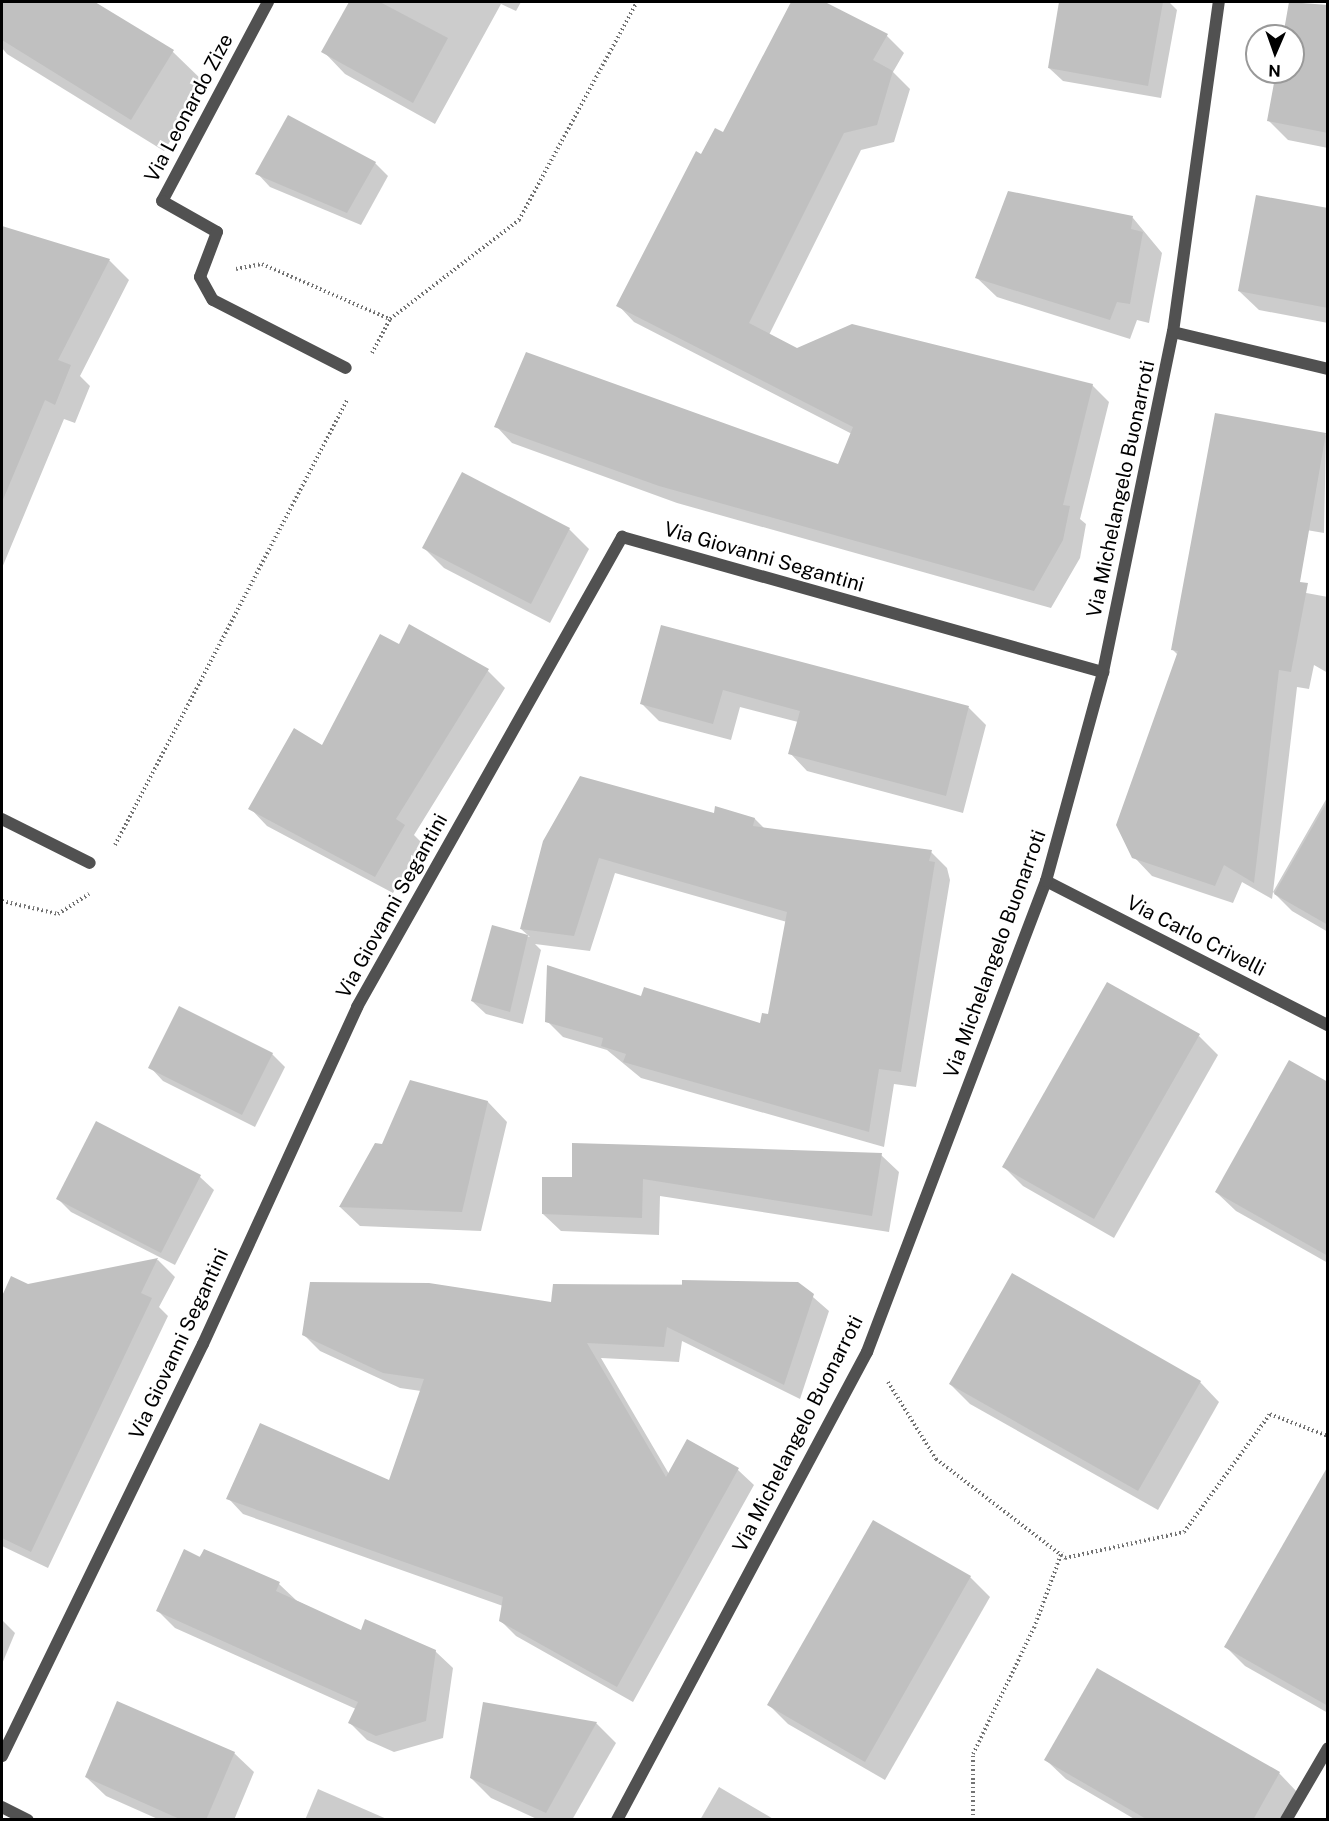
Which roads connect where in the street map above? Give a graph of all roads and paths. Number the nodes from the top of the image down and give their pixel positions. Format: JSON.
{"nodes":[{"id":1,"x":268,"y":2,"type":"edge"},
{"id":2,"x":637,"y":2,"type":"edge"},
{"id":3,"x":1219,"y":2,"type":"edge"},
{"id":4,"x":200,"y":277,"type":"junction"},
{"id":5,"x":390,"y":320,"type":"junction"},
{"id":6,"x":1173,"y":332,"type":"junction"},
{"id":7,"x":370,"y":357,"type":"dead end"},
{"id":8,"x":346,"y":368,"type":"dead end"},
{"id":9,"x":1328,"y":369,"type":"edge"},
{"id":10,"x":349,"y":396,"type":"dead end"},
{"id":11,"x":1103,"y":672,"type":"junction"},
{"id":12,"x":2,"y":819,"type":"edge"},
{"id":13,"x":114,"y":848,"type":"dead end"},
{"id":14,"x":90,"y":862,"type":"dead end"},
{"id":15,"x":1046,"y":882,"type":"junction"},
{"id":16,"x":92,"y":890,"type":"dead end"},
{"id":17,"x":2,"y":901,"type":"edge"},
{"id":18,"x":1328,"y":1025,"type":"edge"},
{"id":19,"x":867,"y":1352,"type":"junction"},
{"id":20,"x":1328,"y":1436,"type":"edge"},
{"id":21,"x":1062,"y":1551,"type":"junction"},
{"id":22,"x":1328,"y":1748,"type":"edge"},
{"id":23,"x":2,"y":1756,"type":"edge"},
{"id":24,"x":2,"y":1807,"type":"edge"},
{"id":25,"x":28,"y":1820,"type":"edge"},
{"id":26,"x":617,"y":1820,"type":"edge"},
{"id":27,"x":973,"y":1820,"type":"edge"},
{"id":28,"x":1286,"y":1820,"type":"edge"}],
"edges":[{"from":1,"to":4,"type":"street","name":"Via Leonardo Zize"},
{"from":2,"to":5,"type":"path"},
{"from":3,"to":6,"type":"street","name":"Via Michelangelo Buonarroti"},
{"from":4,"to":5,"type":"path"},
{"from":4,"to":8,"type":"street"},
{"from":5,"to":7,"type":"path"},
{"from":6,"to":9,"type":"street"},
{"from":6,"to":11,"type":"street","name":"Via Michelangelo Buonarroti"},
{"from":10,"to":13,"type":"path"},
{"from":11,"to":15,"type":"street","name":"Via Michelangelo Buonarroti"},
{"from":11,"to":23,"type":"street","name":"Via Giovanni Segantini"},
{"from":12,"to":14,"type":"street"},
{"from":15,"to":18,"type":"street","name":"Via Carlo Crivelli"},
{"from":15,"to":19,"type":"street","name":"Via Michelangelo Buonarroti"},
{"from":16,"to":17,"type":"path"},
{"from":19,"to":21,"type":"path"},
{"from":19,"to":26,"type":"street","name":"Via Michelangelo Buonarroti"},
{"from":20,"to":21,"type":"path"},
{"from":21,"to":27,"type":"path"},
{"from":22,"to":28,"type":"street"},
{"from":24,"to":25,"type":"street"}]}
